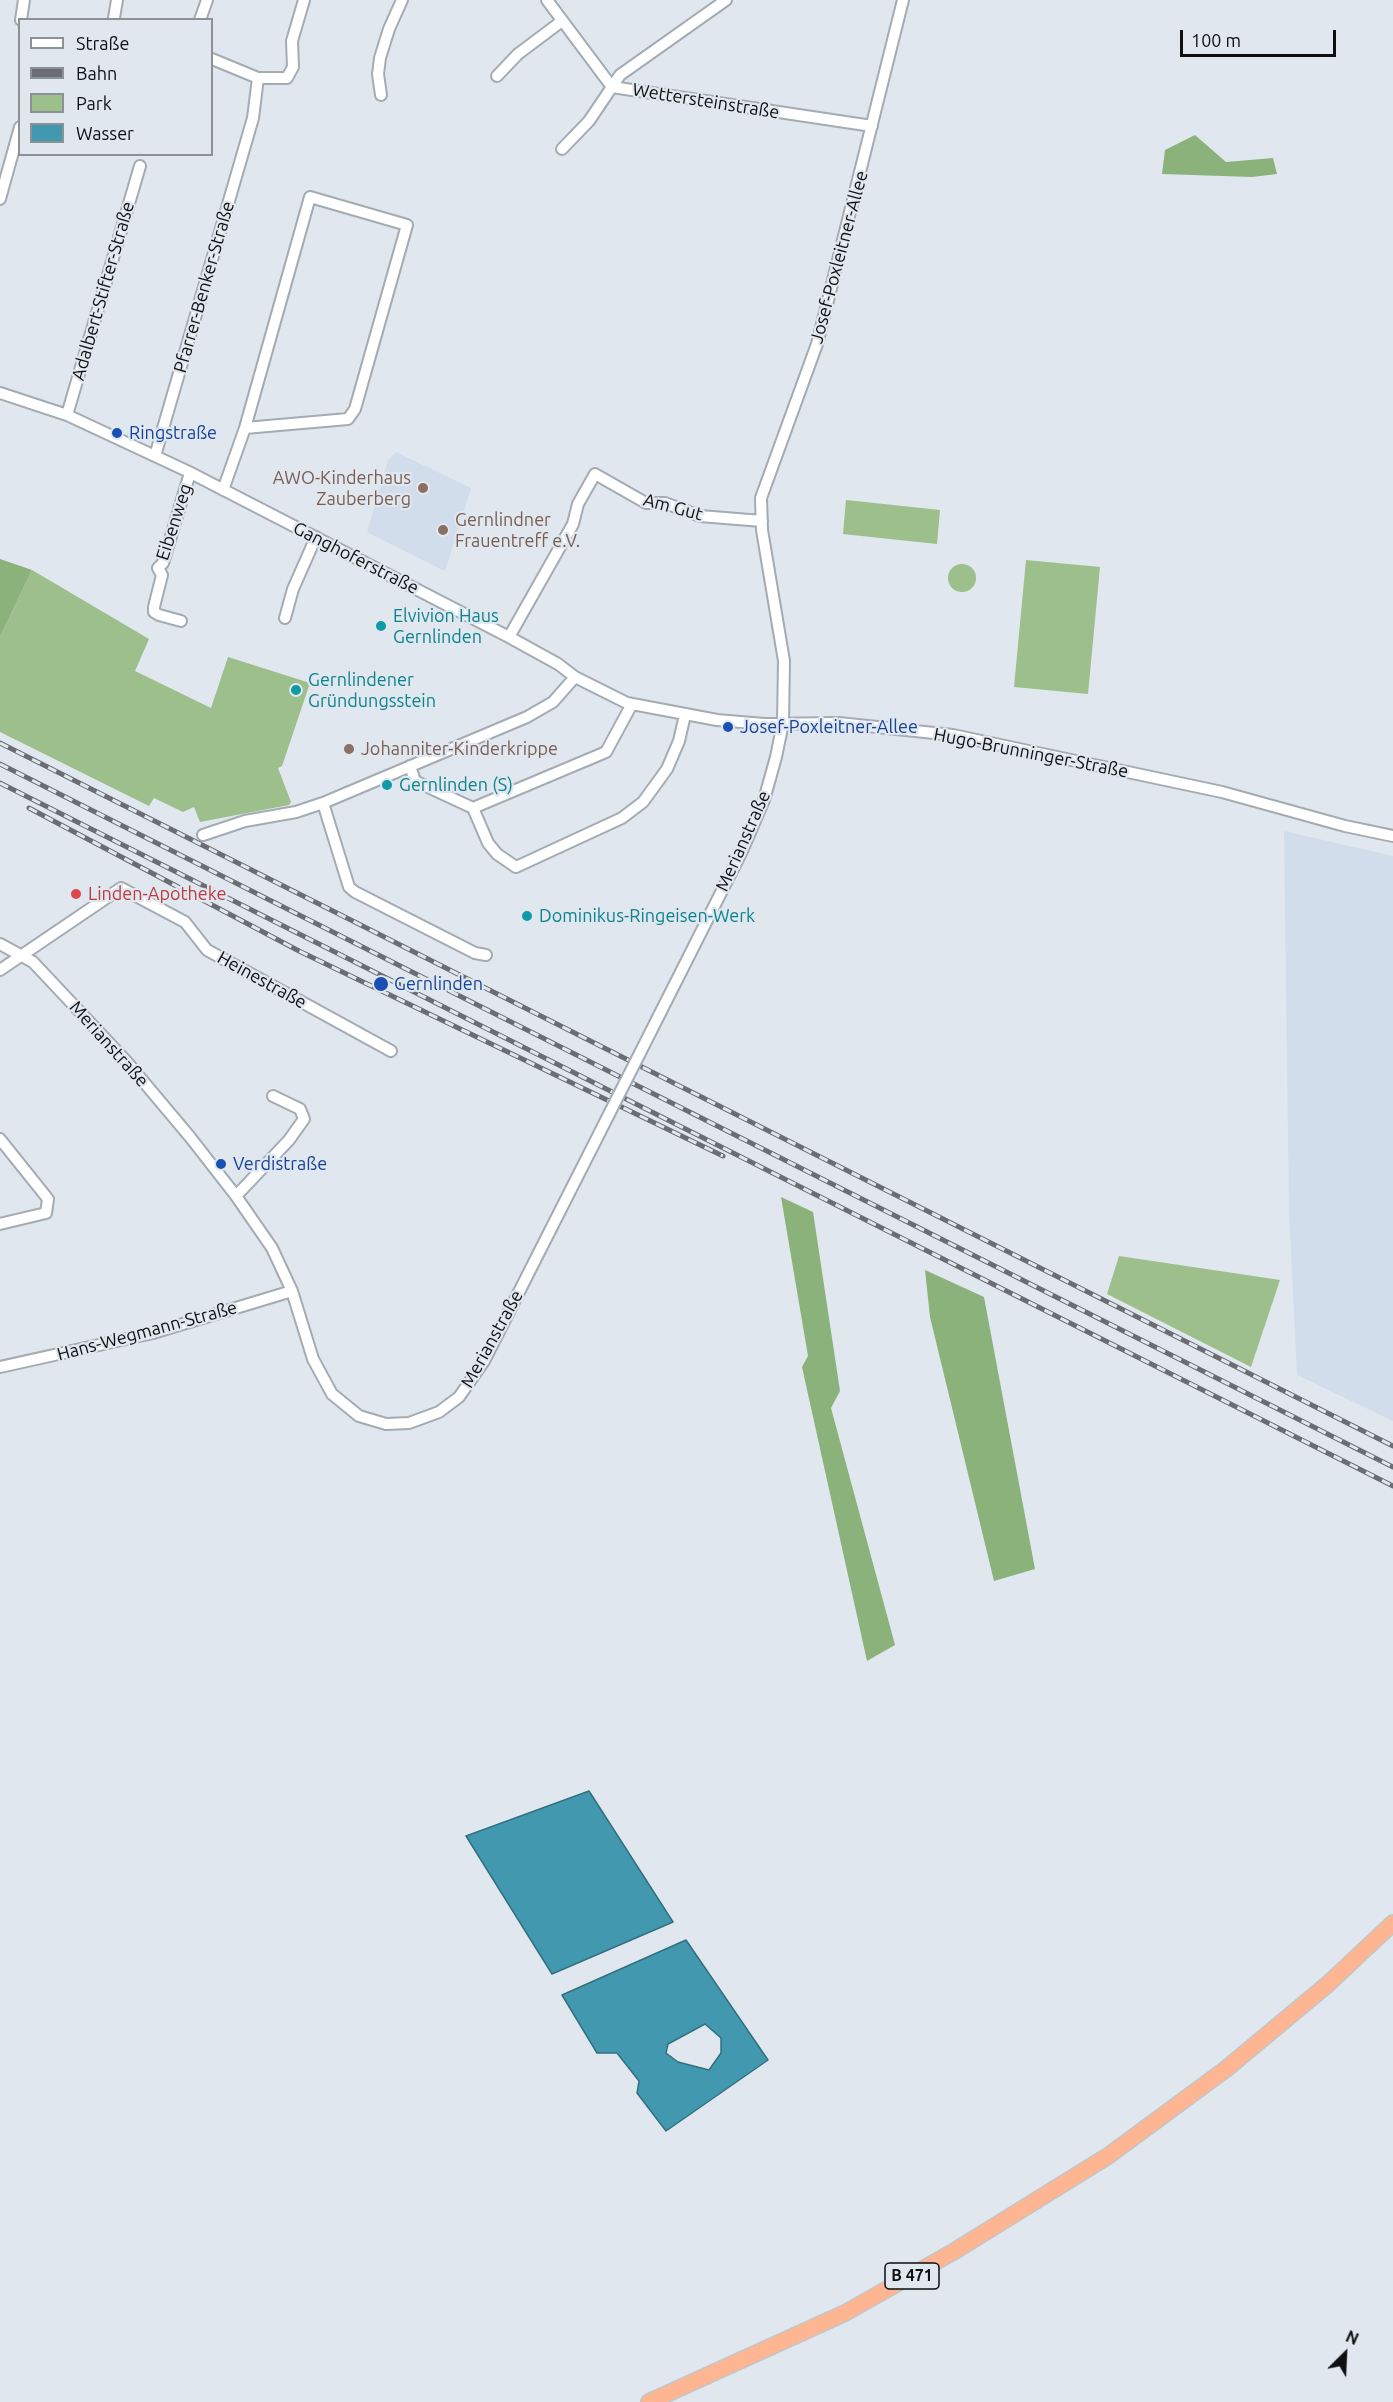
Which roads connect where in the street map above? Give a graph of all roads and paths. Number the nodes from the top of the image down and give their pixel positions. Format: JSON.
{"nodes":[{"id":1,"x":24,"y":0,"type":"edge"},
{"id":2,"x":117,"y":0,"type":"edge"},
{"id":3,"x":207,"y":0,"type":"edge"},
{"id":4,"x":304,"y":0,"type":"edge"},
{"id":5,"x":402,"y":0,"type":"edge"},
{"id":6,"x":547,"y":0,"type":"edge"},
{"id":7,"x":726,"y":0,"type":"edge"},
{"id":8,"x":903,"y":0,"type":"edge"},
{"id":9,"x":21,"y":18,"type":"edge"},
{"id":10,"x":112,"y":18,"type":"edge"},
{"id":11,"x":201,"y":18,"type":"edge"},
{"id":12,"x":562,"y":21,"type":"junction"},
{"id":13,"x":213,"y":59,"type":"edge"},
{"id":14,"x":497,"y":76,"type":"dead end"},
{"id":15,"x":258,"y":78,"type":"junction"},
{"id":16,"x":612,"y":87,"type":"junction"},
{"id":17,"x":381,"y":95,"type":"dead end"},
{"id":18,"x":872,"y":126,"type":"junction"},
{"id":19,"x":18,"y":134,"type":"edge"},
{"id":20,"x":562,"y":149,"type":"dead end"},
{"id":21,"x":140,"y":166,"type":"dead end"},
{"id":22,"x":0,"y":199,"type":"edge"},
{"id":23,"x":0,"y":393,"type":"edge"},
{"id":24,"x":67,"y":415,"type":"junction"},
{"id":25,"x":245,"y":428,"type":"junction"},
{"id":26,"x":155,"y":456,"type":"junction"},
{"id":27,"x":190,"y":473,"type":"junction"},
{"id":28,"x":223,"y":490,"type":"junction"},
{"id":29,"x":762,"y":521,"type":"junction"},
{"id":30,"x":316,"y":537,"type":"junction"},
{"id":31,"x":285,"y":618,"type":"dead end"},
{"id":32,"x":181,"y":621,"type":"dead end"},
{"id":33,"x":509,"y":637,"type":"junction"},
{"id":34,"x":575,"y":677,"type":"junction"},
{"id":35,"x":632,"y":704,"type":"junction"},
{"id":36,"x":685,"y":715,"type":"junction"},
{"id":37,"x":783,"y":723,"type":"junction"},
{"id":38,"x":410,"y":766,"type":"junction"},
{"id":39,"x":323,"y":803,"type":"junction"},
{"id":40,"x":473,"y":808,"type":"junction"},
{"id":41,"x":203,"y":835,"type":"dead end"},
{"id":42,"x":1393,"y":836,"type":"edge"},
{"id":43,"x":0,"y":944,"type":"edge"},
{"id":44,"x":21,"y":955,"type":"junction"},
{"id":45,"x":486,"y":955,"type":"dead end"},
{"id":46,"x":0,"y":970,"type":"edge"},
{"id":47,"x":391,"y":1051,"type":"dead end"},
{"id":48,"x":273,"y":1096,"type":"dead end"},
{"id":49,"x":0,"y":1139,"type":"edge"},
{"id":50,"x":236,"y":1196,"type":"junction"},
{"id":51,"x":0,"y":1224,"type":"edge"},
{"id":52,"x":292,"y":1291,"type":"junction"},
{"id":53,"x":0,"y":1367,"type":"edge"},
{"id":54,"x":1393,"y":1923,"type":"edge"},
{"id":55,"x":649,"y":2402,"type":"edge"}],
"edges":[{"from":1,"to":9,"type":"street"},
{"from":2,"to":10,"type":"street"},
{"from":3,"to":11,"type":"street"},
{"from":4,"to":15,"type":"street"},
{"from":5,"to":17,"type":"street"},
{"from":6,"to":12,"type":"street","name":"Wettersteinstraße"},
{"from":7,"to":16,"type":"street"},
{"from":8,"to":18,"type":"street","name":"Josef-Poxleitner-Allee"},
{"from":12,"to":14,"type":"street"},
{"from":12,"to":16,"type":"street","name":"Wettersteinstraße"},
{"from":13,"to":15,"type":"street"},
{"from":15,"to":26,"type":"street","name":"Pfarrer-Benker-Straße"},
{"from":16,"to":18,"type":"street","name":"Wettersteinstraße"},
{"from":16,"to":20,"type":"street"},
{"from":18,"to":29,"type":"street","name":"Josef-Poxleitner-Allee"},
{"from":19,"to":22,"type":"street"},
{"from":21,"to":24,"type":"street","name":"Adalbert-Stifter-Straße"},
{"from":23,"to":24,"type":"street","name":"Ganghoferstraße"},
{"from":24,"to":26,"type":"street","name":"Ganghoferstraße"},
{"from":25,"to":25,"type":"street"},
{"from":25,"to":28,"type":"street"},
{"from":26,"to":27,"type":"street","name":"Ganghoferstraße"},
{"from":27,"to":28,"type":"street","name":"Ganghoferstraße"},
{"from":27,"to":32,"type":"street","name":"Eibenweg"},
{"from":28,"to":30,"type":"street","name":"Ganghoferstraße"},
{"from":29,"to":33,"type":"street","name":"Am Gut"},
{"from":29,"to":37,"type":"street","name":"Josef-Poxleitner-Allee"},
{"from":30,"to":31,"type":"street"},
{"from":30,"to":33,"type":"street","name":"Ganghoferstraße"},
{"from":33,"to":34,"type":"street","name":"Ganghoferstraße"},
{"from":34,"to":35,"type":"street","name":"Hugo-Brunninger-Straße"},
{"from":34,"to":38,"type":"street"},
{"from":35,"to":36,"type":"street","name":"Hugo-Brunninger-Straße"},
{"from":35,"to":40,"type":"street"},
{"from":36,"to":37,"type":"street","name":"Hugo-Brunninger-Straße"},
{"from":36,"to":40,"type":"street"},
{"from":37,"to":42,"type":"street","name":"Hugo-Brunninger-Straße"},
{"from":37,"to":52,"type":"street","name":"Merianstraße","bridge":true},
{"from":38,"to":39,"type":"street"},
{"from":38,"to":40,"type":"street"},
{"from":39,"to":41,"type":"street"},
{"from":39,"to":45,"type":"street"},
{"from":43,"to":44,"type":"street","name":"Merianstraße"},
{"from":44,"to":46,"type":"street"},
{"from":44,"to":47,"type":"street","name":"Heinestraße"},
{"from":44,"to":50,"type":"street","name":"Merianstraße"},
{"from":48,"to":50,"type":"street"},
{"from":49,"to":51,"type":"street"},
{"from":50,"to":52,"type":"street","name":"Merianstraße"},
{"from":52,"to":53,"type":"street","name":"Hans-Wegmann-Straße"},
{"from":54,"to":55,"type":"highway","number":"B 471"}]}
